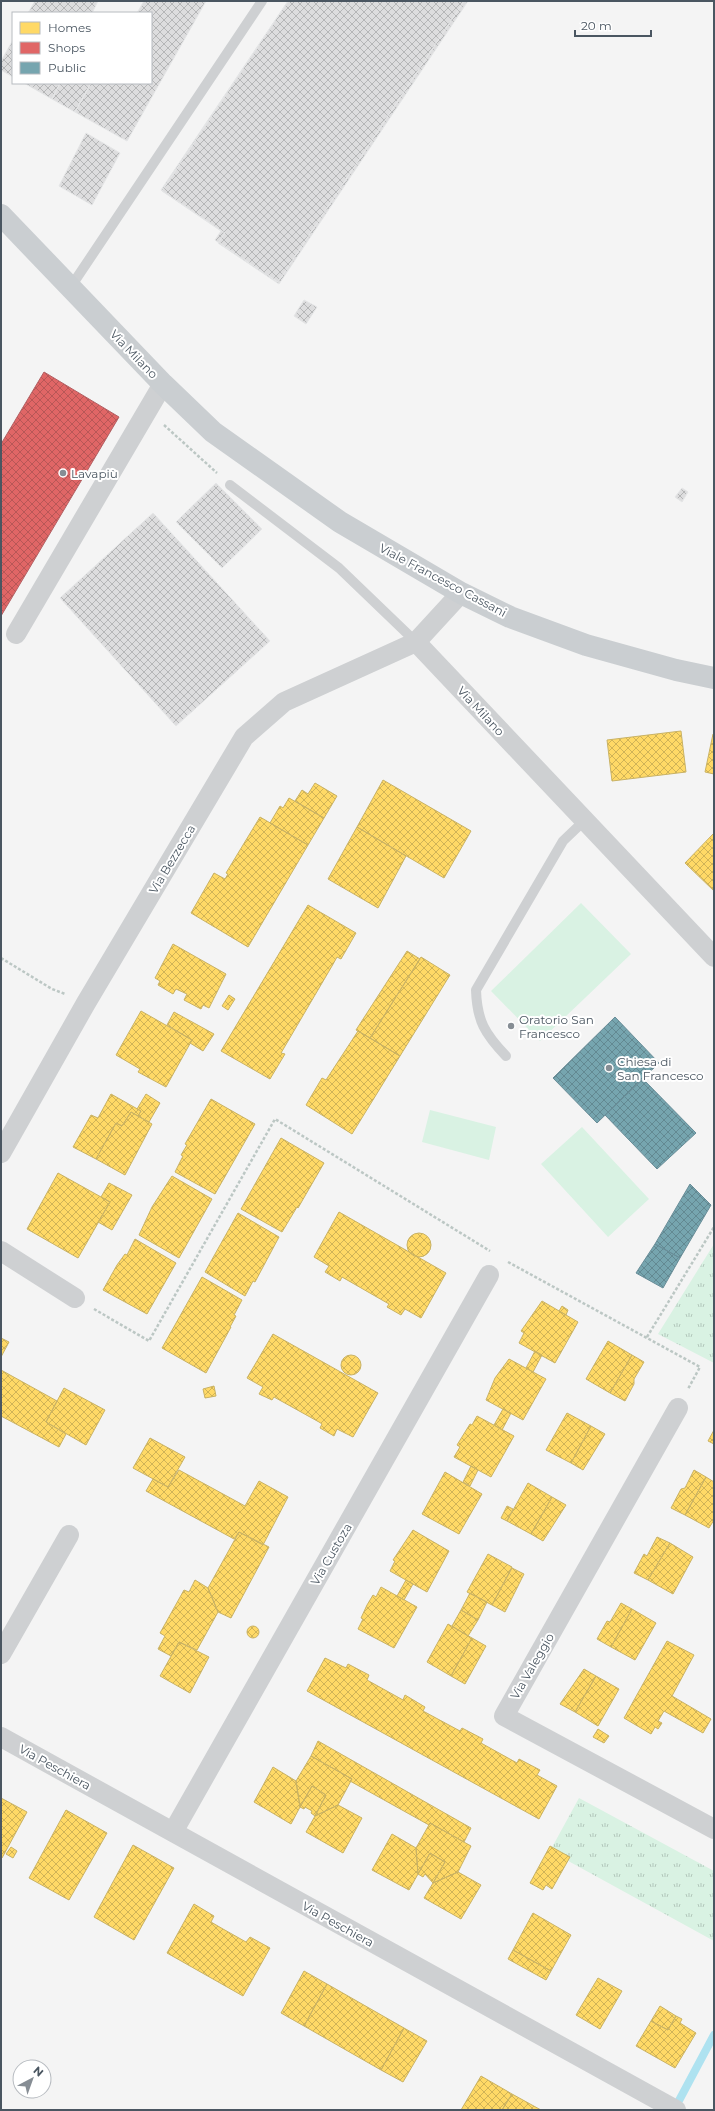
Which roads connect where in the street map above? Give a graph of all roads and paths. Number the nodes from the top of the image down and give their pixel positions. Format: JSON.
{"nodes":[{"id":1,"x":262,"y":1,"type":"edge"},
{"id":2,"x":1,"y":215,"type":"edge"},
{"id":3,"x":70,"y":288,"type":"junction"},
{"id":4,"x":163,"y":384,"type":"junction"},
{"id":5,"x":148,"y":410,"type":"junction"},
{"id":6,"x":279,"y":480,"type":"joint"},
{"id":7,"x":230,"y":485,"type":"joint"},
{"id":8,"x":461,"y":593,"type":"junction"},
{"id":9,"x":16,"y":634,"type":"dead end"},
{"id":10,"x":416,"y":642,"type":"junction"},
{"id":11,"x":714,"y":678,"type":"edge"},
{"id":12,"x":585,"y":820,"type":"junction"},
{"id":13,"x":714,"y":957,"type":"edge"},
{"id":14,"x":1,"y":958,"type":"edge"},
{"id":15,"x":86,"y":1002,"type":"junction"},
{"id":16,"x":506,"y":1056,"type":"dead end"},
{"id":17,"x":1,"y":1153,"type":"edge"},
{"id":18,"x":714,"y":1227,"type":"edge"},
{"id":19,"x":1,"y":1251,"type":"edge"},
{"id":20,"x":493,"y":1253,"type":"dead end"},
{"id":21,"x":506,"y":1261,"type":"dead end"},
{"id":22,"x":489,"y":1275,"type":"dead end"},
{"id":23,"x":75,"y":1298,"type":"joint"},
{"id":24,"x":647,"y":1337,"type":"junction"},
{"id":25,"x":678,"y":1408,"type":"joint"},
{"id":26,"x":69,"y":1535,"type":"dead end"},
{"id":27,"x":1,"y":1654,"type":"edge"},
{"id":28,"x":1,"y":1737,"type":"edge"},
{"id":29,"x":714,"y":1829,"type":"edge"},
{"id":30,"x":173,"y":1832,"type":"junction"},
{"id":31,"x":676,"y":2110,"type":"edge"}],
"edges":[{"from":1,"to":3,"type":"lane"},
{"from":2,"to":3,"type":"main road","name":"Via Milano"},
{"from":3,"to":4,"type":"main road","name":"Via Milano"},
{"from":4,"to":5,"type":"street"},
{"from":4,"to":6,"type":"main road","name":"Via Milano"},
{"from":5,"to":7,"type":"path"},
{"from":5,"to":9,"type":"street"},
{"from":6,"to":8,"type":"main road","name":"Viale Francesco Cassani"},
{"from":7,"to":10,"type":"lane","name":"Via Milano"},
{"from":8,"to":10,"type":"street"},
{"from":8,"to":11,"type":"main road","name":"Viale Francesco Cassani"},
{"from":10,"to":12,"type":"street","name":"Via Milano"},
{"from":10,"to":15,"type":"street","name":"Via Bezzecca"},
{"from":12,"to":13,"type":"street","name":"Via Milano"},
{"from":12,"to":16,"type":"lane"},
{"from":14,"to":15,"type":"path"},
{"from":15,"to":17,"type":"street","name":"Via Bezzecca"},
{"from":18,"to":24,"type":"path"},
{"from":19,"to":23,"type":"street"},
{"from":20,"to":23,"type":"path"},
{"from":21,"to":24,"type":"path"},
{"from":22,"to":30,"type":"street","name":"Via Custoza"},
{"from":24,"to":25,"type":"path"},
{"from":25,"to":29,"type":"street","name":"Via Valeggio"},
{"from":26,"to":27,"type":"street"},
{"from":28,"to":30,"type":"street","name":"Via Peschiera"},
{"from":30,"to":31,"type":"street","name":"Via Peschiera"}]}
